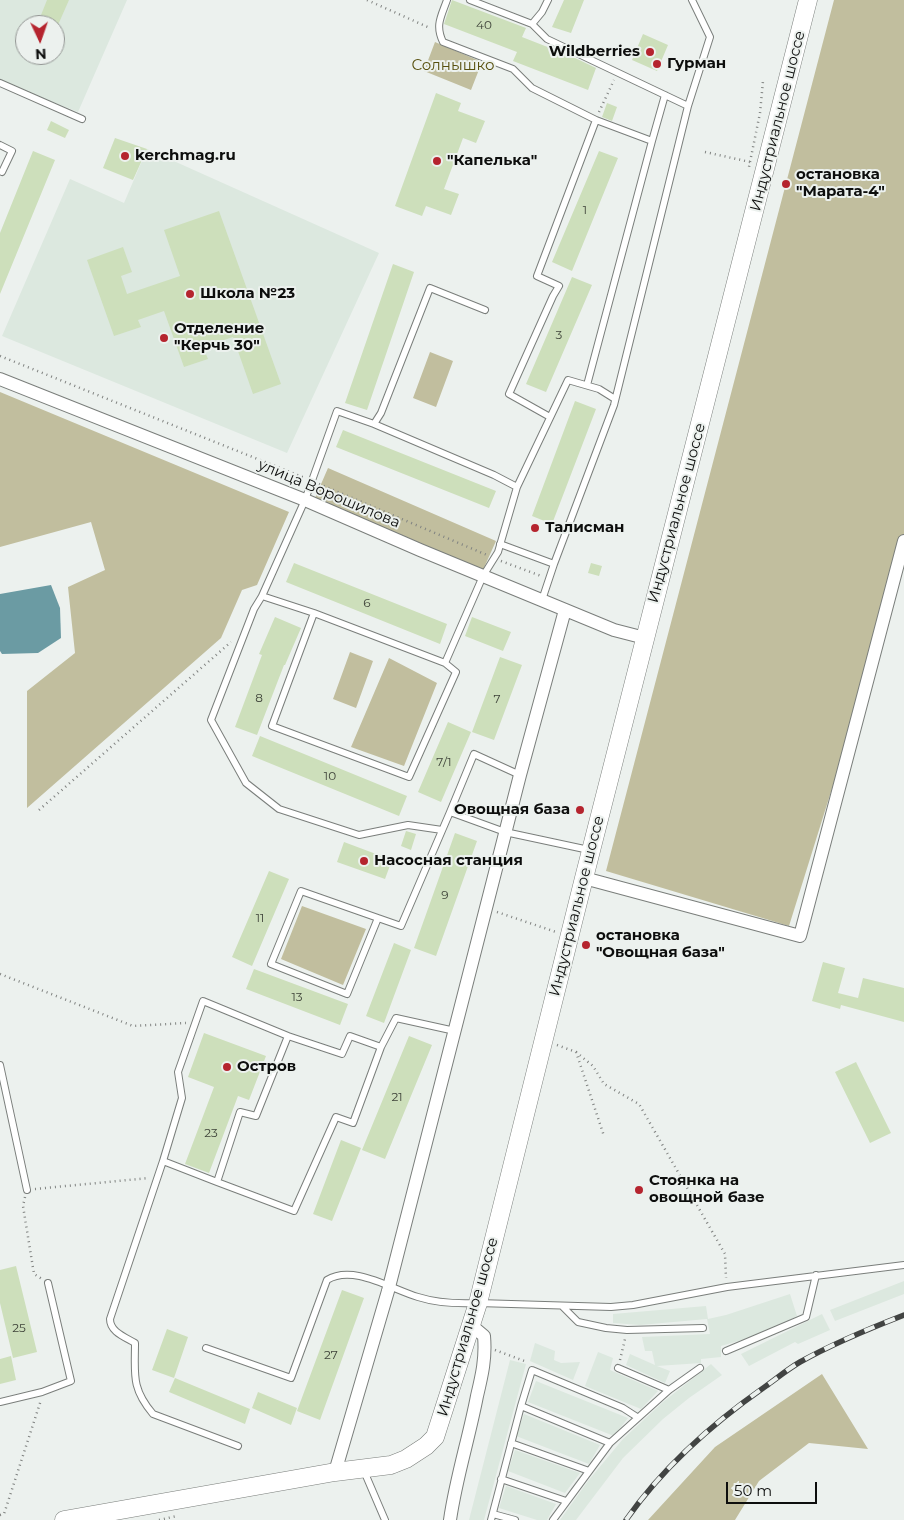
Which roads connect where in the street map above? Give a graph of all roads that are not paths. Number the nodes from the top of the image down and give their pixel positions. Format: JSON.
{"nodes":[{"id":1,"x":448,"y":0,"type":"edge"},
{"id":2,"x":470,"y":0,"type":"edge"},
{"id":3,"x":548,"y":0,"type":"edge"},
{"id":4,"x":692,"y":0,"type":"edge"},
{"id":5,"x":808,"y":0,"type":"edge"},
{"id":6,"x":483,"y":2,"type":"edge"},
{"id":7,"x":532,"y":24,"type":"junction"},
{"id":8,"x":0,"y":83,"type":"edge"},
{"id":9,"x":665,"y":95,"type":"junction"},
{"id":10,"x":688,"y":106,"type":"junction"},
{"id":11,"x":82,"y":119,"type":"dead end"},
{"id":12,"x":596,"y":120,"type":"junction"},
{"id":13,"x":652,"y":141,"type":"junction"},
{"id":14,"x":0,"y":145,"type":"edge"},
{"id":15,"x":2,"y":172,"type":"dead end"},
{"id":16,"x":485,"y":310,"type":"dead end"},
{"id":17,"x":0,"y":379,"type":"edge"},
{"id":18,"x":587,"y":385,"type":"junction"},
{"id":19,"x":615,"y":400,"type":"junction"},
{"id":20,"x":550,"y":417,"type":"junction"},
{"id":21,"x":374,"y":424,"type":"junction"},
{"id":22,"x":517,"y":487,"type":"junction"},
{"id":23,"x":305,"y":500,"type":"junction"},
{"id":24,"x":904,"y":541,"type":"edge"},
{"id":25,"x":500,"y":544,"type":"junction"},
{"id":26,"x":554,"y":564,"type":"junction"},
{"id":27,"x":483,"y":576,"type":"junction"},
{"id":28,"x":262,"y":596,"type":"junction"},
{"id":29,"x":542,"y":600,"type":"junction"},
{"id":30,"x":565,"y":610,"type":"junction"},
{"id":31,"x":314,"y":613,"type":"junction"},
{"id":32,"x":645,"y":638,"type":"junction"},
{"id":33,"x":445,"y":663,"type":"junction"},
{"id":34,"x":520,"y":775,"type":"junction"},
{"id":35,"x":450,"y":812,"type":"junction"},
{"id":36,"x":442,"y":830,"type":"junction"},
{"id":37,"x":505,"y":832,"type":"junction"},
{"id":38,"x":591,"y":850,"type":"junction"},
{"id":39,"x":584,"y":878,"type":"junction"},
{"id":40,"x":378,"y":918,"type":"junction"},
{"id":41,"x":455,"y":1031,"type":"junction"},
{"id":42,"x":288,"y":1036,"type":"junction"},
{"id":43,"x":382,"y":1047,"type":"junction"},
{"id":44,"x":0,"y":1065,"type":"edge"},
{"id":45,"x":163,"y":1161,"type":"junction"},
{"id":46,"x":217,"y":1182,"type":"junction"},
{"id":47,"x":27,"y":1190,"type":"road end"},
{"id":48,"x":904,"y":1265,"type":"edge"},
{"id":49,"x":816,"y":1276,"type":"junction"},
{"id":50,"x":48,"y":1283,"type":"road end"},
{"id":51,"x":389,"y":1285,"type":"junction"},
{"id":52,"x":478,"y":1303,"type":"junction"},
{"id":53,"x":562,"y":1306,"type":"junction"},
{"id":54,"x":471,"y":1325,"type":"junction"},
{"id":55,"x":703,"y":1328,"type":"dead end"},
{"id":56,"x":206,"y":1348,"type":"dead end"},
{"id":57,"x":726,"y":1352,"type":"dead end"},
{"id":58,"x":618,"y":1368,"type":"road end"},
{"id":59,"x":700,"y":1368,"type":"dead end"},
{"id":60,"x":669,"y":1390,"type":"junction"},
{"id":61,"x":0,"y":1402,"type":"edge"},
{"id":62,"x":520,"y":1406,"type":"junction"},
{"id":63,"x":637,"y":1417,"type":"junction"},
{"id":64,"x":511,"y":1443,"type":"junction"},
{"id":65,"x":610,"y":1443,"type":"junction"},
{"id":66,"x":238,"y":1446,"type":"dead end"},
{"id":67,"x":363,"y":1470,"type":"junction"},
{"id":68,"x":589,"y":1471,"type":"junction"},
{"id":69,"x":335,"y":1472,"type":"junction"},
{"id":70,"x":502,"y":1479,"type":"junction"},
{"id":71,"x":566,"y":1501,"type":"junction"},
{"id":72,"x":492,"y":1517,"type":"edge"},
{"id":73,"x":64,"y":1520,"type":"edge"},
{"id":74,"x":385,"y":1520,"type":"edge"},
{"id":75,"x":450,"y":1520,"type":"edge"},
{"id":76,"x":515,"y":1520,"type":"edge"},
{"id":77,"x":553,"y":1520,"type":"edge"}],
"edges":[{"from":1,"to":12,"type":"lane"},
{"from":2,"to":6,"type":"lane"},
{"from":3,"to":7,"type":"lane"},
{"from":4,"to":10,"type":"lane"},
{"from":5,"to":32,"type":"main road","name":"Индустриальное шоссе"},
{"from":6,"to":7,"type":"lane"},
{"from":7,"to":9,"type":"lane"},
{"from":8,"to":11,"type":"lane"},
{"from":9,"to":10,"type":"lane"},
{"from":9,"to":13,"type":"lane"},
{"from":10,"to":19,"type":"lane"},
{"from":12,"to":13,"type":"lane"},
{"from":12,"to":20,"type":"lane"},
{"from":13,"to":18,"type":"lane"},
{"from":14,"to":15,"type":"lane"},
{"from":16,"to":21,"type":"lane"},
{"from":17,"to":23,"type":"street","name":"улица Ворошилова"},
{"from":18,"to":19,"type":"lane"},
{"from":18,"to":20,"type":"lane"},
{"from":19,"to":26,"type":"lane"},
{"from":20,"to":22,"type":"lane"},
{"from":21,"to":22,"type":"lane"},
{"from":21,"to":23,"type":"lane"},
{"from":22,"to":25,"type":"lane"},
{"from":23,"to":27,"type":"street","name":"улица Ворошилова"},
{"from":23,"to":28,"type":"lane"},
{"from":24,"to":39,"type":"street"},
{"from":25,"to":26,"type":"lane"},
{"from":25,"to":27,"type":"lane"},
{"from":26,"to":29,"type":"lane"},
{"from":27,"to":29,"type":"street","name":"улица Ворошилова"},
{"from":27,"to":33,"type":"lane"},
{"from":28,"to":31,"type":"lane"},
{"from":28,"to":36,"type":"lane"},
{"from":29,"to":30,"type":"street","name":"улица Ворошилова"},
{"from":30,"to":32,"type":"street","name":"улица Ворошилова"},
{"from":30,"to":34,"type":"street"},
{"from":31,"to":33,"type":"lane"},
{"from":31,"to":33,"type":"lane"},
{"from":32,"to":38,"type":"main road","name":"Индустриальное шоссе"},
{"from":34,"to":35,"type":"lane"},
{"from":34,"to":37,"type":"street"},
{"from":35,"to":36,"type":"lane"},
{"from":35,"to":37,"type":"lane"},
{"from":36,"to":40,"type":"lane"},
{"from":37,"to":38,"type":"lane"},
{"from":37,"to":41,"type":"street"},
{"from":38,"to":39,"type":"main road","name":"Индустриальное шоссе"},
{"from":39,"to":52,"type":"main road","name":"Индустриальное шоссе"},
{"from":40,"to":40,"type":"lane"},
{"from":41,"to":43,"type":"lane"},
{"from":41,"to":51,"type":"street"},
{"from":42,"to":43,"type":"lane"},
{"from":42,"to":45,"type":"lane"},
{"from":42,"to":46,"type":"lane"},
{"from":43,"to":46,"type":"lane"},
{"from":44,"to":47,"type":"lane"},
{"from":45,"to":46,"type":"lane"},
{"from":45,"to":66,"type":"lane"},
{"from":48,"to":49,"type":"lane"},
{"from":49,"to":53,"type":"lane"},
{"from":49,"to":57,"type":"lane"},
{"from":50,"to":61,"type":"lane"},
{"from":51,"to":52,"type":"lane"},
{"from":51,"to":56,"type":"lane"},
{"from":51,"to":69,"type":"street"},
{"from":52,"to":53,"type":"lane"},
{"from":52,"to":54,"type":"main road","name":"Индустриальное шоссе"},
{"from":53,"to":55,"type":"lane"},
{"from":54,"to":67,"type":"main road","name":"Индустриальное шоссе"},
{"from":54,"to":75,"type":"street"},
{"from":58,"to":60,"type":"lane"},
{"from":59,"to":60,"type":"lane"},
{"from":60,"to":63,"type":"lane"},
{"from":62,"to":63,"type":"lane"},
{"from":62,"to":64,"type":"lane"},
{"from":62,"to":65,"type":"lane"},
{"from":63,"to":65,"type":"lane"},
{"from":64,"to":68,"type":"lane"},
{"from":64,"to":70,"type":"lane"},
{"from":65,"to":68,"type":"lane"},
{"from":67,"to":69,"type":"main road","name":"Индустриальное шоссе"},
{"from":67,"to":74,"type":"lane"},
{"from":68,"to":71,"type":"lane"},
{"from":69,"to":73,"type":"main road","name":"Индустриальное шоссе"},
{"from":70,"to":71,"type":"lane"},
{"from":70,"to":72,"type":"lane"},
{"from":71,"to":77,"type":"lane"},
{"from":72,"to":76,"type":"lane"}]}
